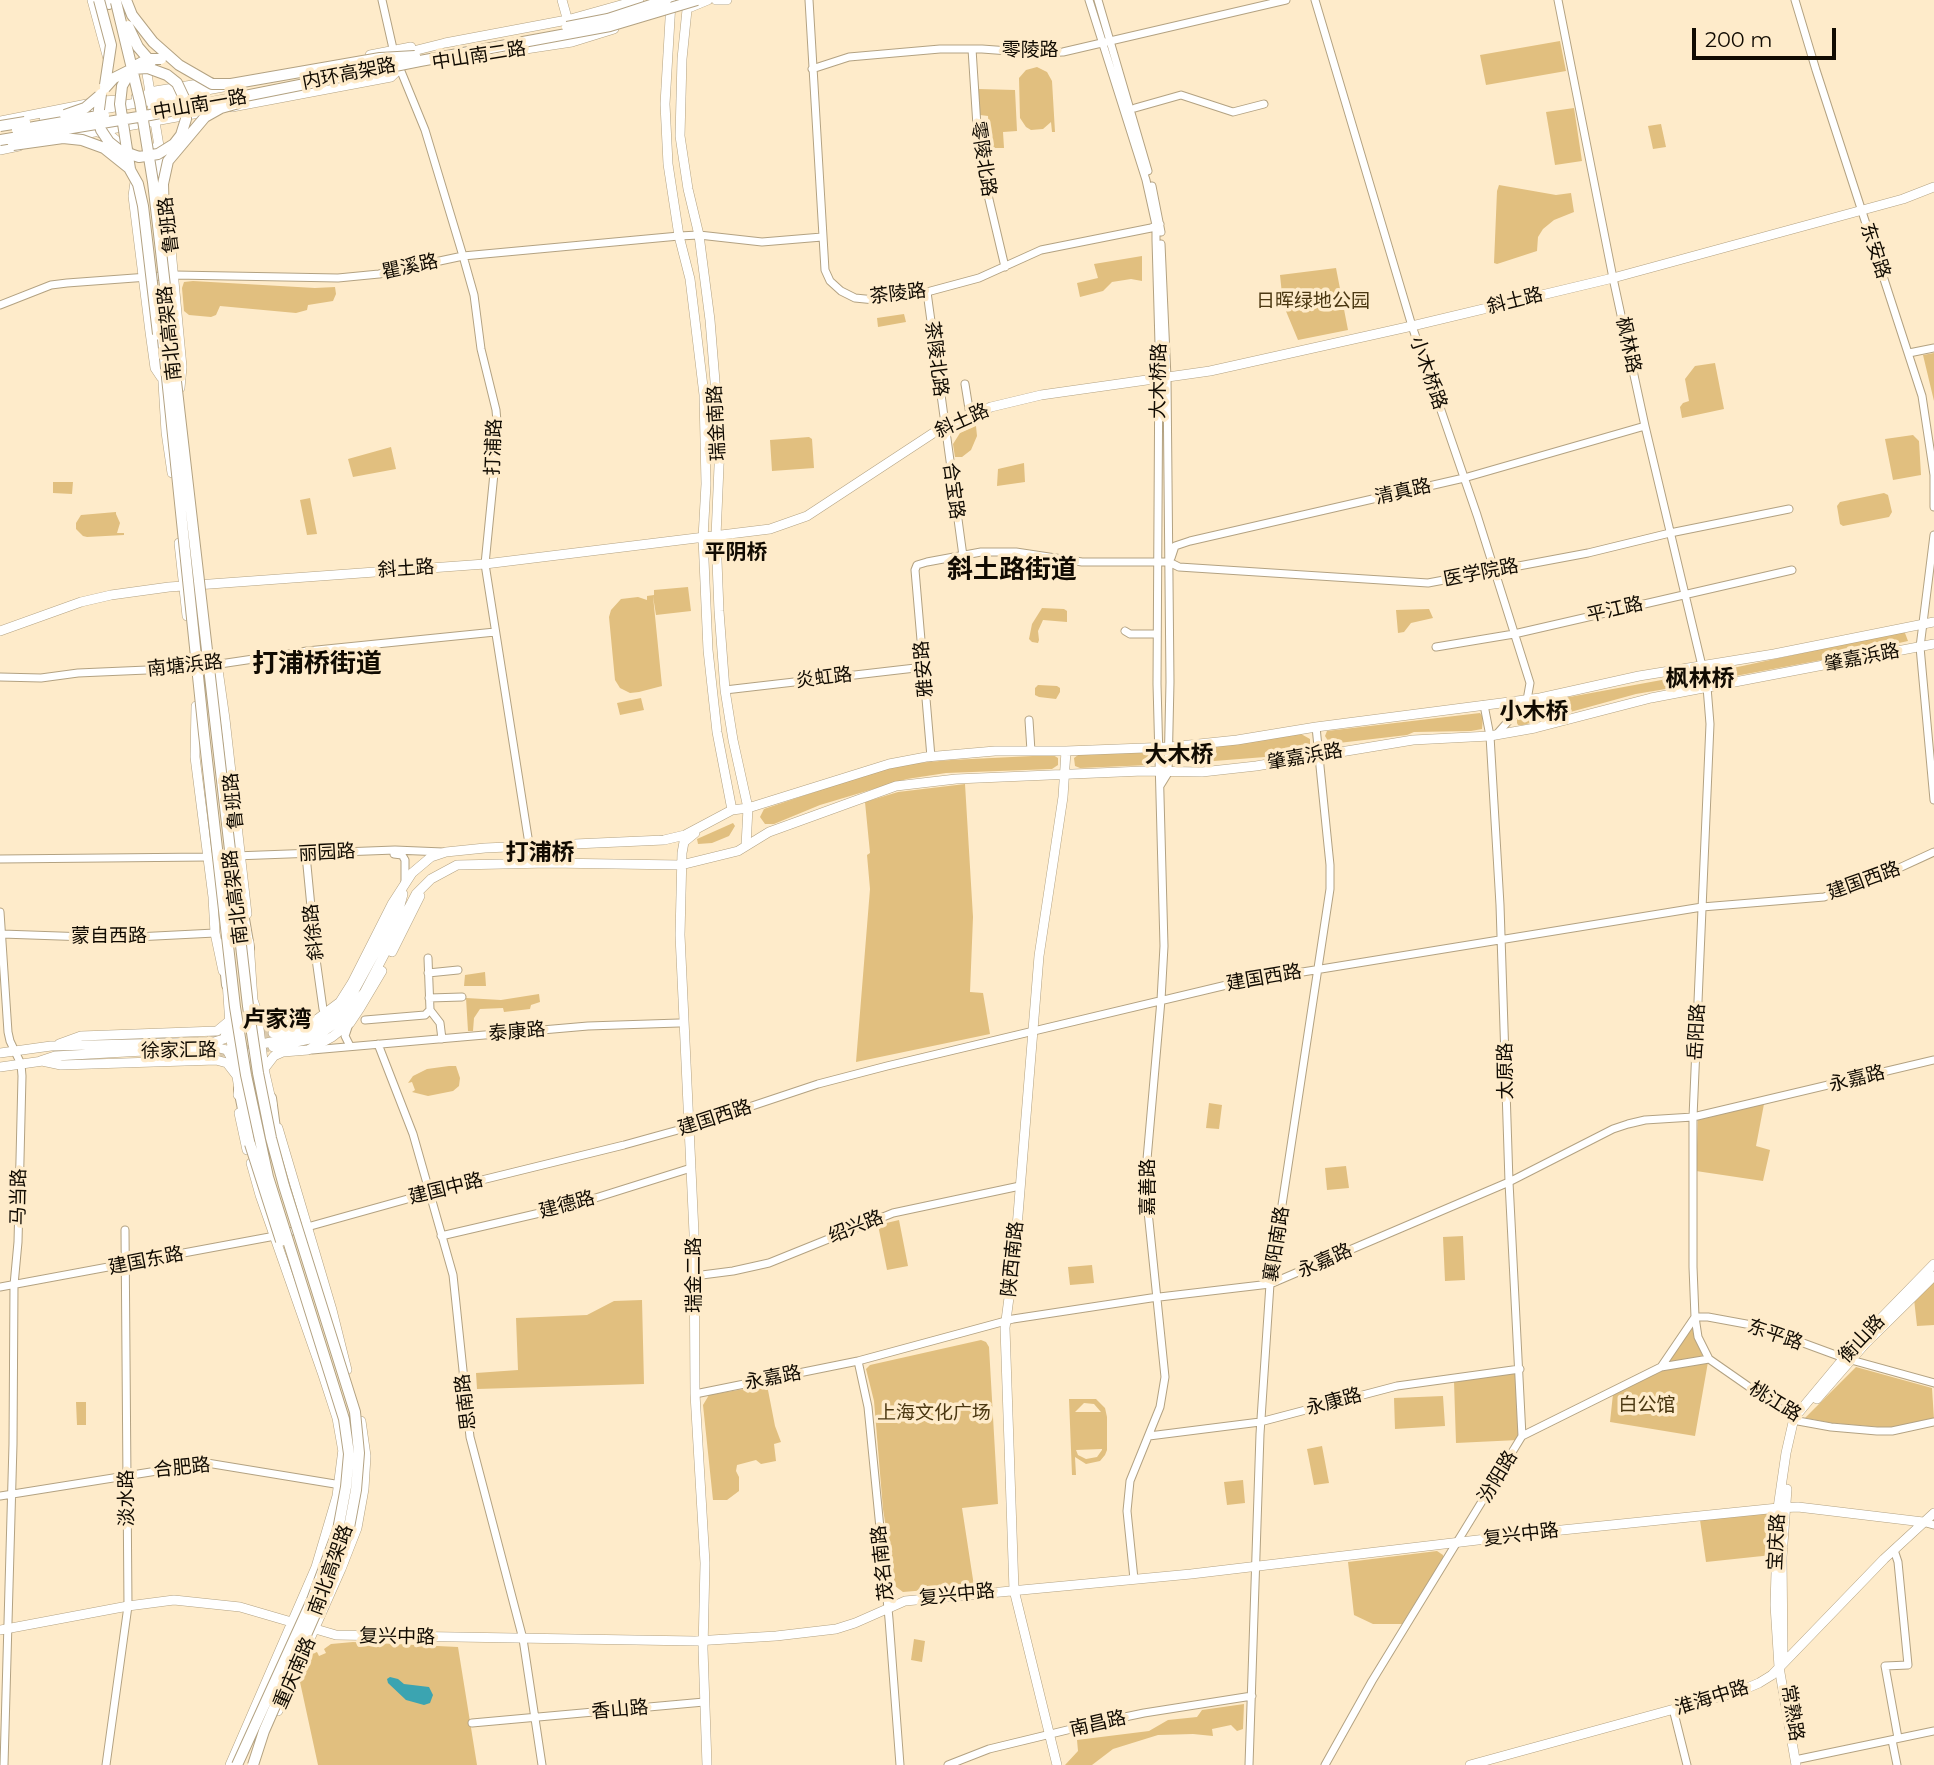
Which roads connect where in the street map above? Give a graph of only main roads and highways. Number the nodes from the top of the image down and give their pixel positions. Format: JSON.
{"nodes":[{"id":1,"x":92,"y":0,"type":"edge"},
{"id":2,"x":99,"y":0,"type":"edge"},
{"id":3,"x":108,"y":0,"type":"edge"},
{"id":4,"x":117,"y":0,"type":"edge"},
{"id":5,"x":126,"y":0,"type":"edge"},
{"id":6,"x":562,"y":0,"type":"edge"},
{"id":7,"x":639,"y":0,"type":"edge"},
{"id":8,"x":668,"y":0,"type":"edge"},
{"id":9,"x":697,"y":0,"type":"edge"},
{"id":10,"x":708,"y":0,"type":"edge"},
{"id":11,"x":716,"y":0,"type":"edge"},
{"id":12,"x":727,"y":0,"type":"edge"},
{"id":13,"x":688,"y":4,"type":"edge"},
{"id":14,"x":670,"y":13,"type":"junction"},
{"id":15,"x":567,"y":20,"type":"junction"},
{"id":16,"x":572,"y":42,"type":"junction"},
{"id":17,"x":506,"y":45,"type":"junction"},
{"id":18,"x":394,"y":53,"type":"junction"},
{"id":19,"x":418,"y":56,"type":"junction"},
{"id":20,"x":179,"y":65,"type":"junction"},
{"id":21,"x":400,"y":68,"type":"junction"},
{"id":22,"x":167,"y":75,"type":"junction"},
{"id":23,"x":171,"y":89,"type":"junction"},
{"id":24,"x":103,"y":91,"type":"junction"},
{"id":25,"x":201,"y":91,"type":"junction"},
{"id":26,"x":150,"y":96,"type":"junction"},
{"id":27,"x":120,"y":103,"type":"junction"},
{"id":28,"x":197,"y":105,"type":"junction"},
{"id":29,"x":148,"y":118,"type":"junction"},
{"id":30,"x":168,"y":118,"type":"junction"},
{"id":31,"x":0,"y":121,"type":"edge"},
{"id":32,"x":123,"y":125,"type":"junction"},
{"id":33,"x":194,"y":127,"type":"junction"},
{"id":34,"x":0,"y":130,"type":"edge"},
{"id":35,"x":95,"y":131,"type":"junction"},
{"id":36,"x":66,"y":137,"type":"junction"},
{"id":37,"x":82,"y":140,"type":"junction"},
{"id":38,"x":176,"y":141,"type":"junction"},
{"id":39,"x":109,"y":142,"type":"junction"},
{"id":40,"x":0,"y":145,"type":"edge"},
{"id":41,"x":125,"y":152,"type":"junction"},
{"id":42,"x":168,"y":161,"type":"junction"},
{"id":43,"x":133,"y":176,"type":"junction"},
{"id":44,"x":1934,"y":187,"type":"edge"},
{"id":45,"x":158,"y":334,"type":"junction"},
{"id":46,"x":175,"y":391,"type":"junction"},
{"id":47,"x":716,"y":536,"type":"junction"},
{"id":48,"x":703,"y":538,"type":"junction"},
{"id":49,"x":204,"y":585,"type":"junction"},
{"id":50,"x":183,"y":586,"type":"junction"},
{"id":51,"x":1934,"y":622,"type":"edge"},
{"id":52,"x":0,"y":631,"type":"edge"},
{"id":53,"x":1934,"y":644,"type":"edge"},
{"id":54,"x":212,"y":661,"type":"junction"},
{"id":55,"x":193,"y":668,"type":"junction"},
{"id":56,"x":199,"y":689,"type":"junction"},
{"id":57,"x":200,"y":738,"type":"junction"},
{"id":58,"x":1066,"y":751,"type":"junction"},
{"id":59,"x":1065,"y":776,"type":"junction"},
{"id":60,"x":234,"y":804,"type":"junction"},
{"id":61,"x":748,"y":808,"type":"junction"},
{"id":62,"x":732,"y":810,"type":"junction"},
{"id":63,"x":228,"y":818,"type":"junction"},
{"id":64,"x":746,"y":845,"type":"junction"},
{"id":65,"x":213,"y":857,"type":"junction"},
{"id":66,"x":236,"y":857,"type":"junction"},
{"id":67,"x":679,"y":865,"type":"junction"},
{"id":68,"x":405,"y":886,"type":"junction"},
{"id":69,"x":423,"y":889,"type":"junction"},
{"id":70,"x":249,"y":947,"type":"junction"},
{"id":71,"x":227,"y":985,"type":"junction"},
{"id":72,"x":253,"y":1000,"type":"junction"},
{"id":73,"x":257,"y":1012,"type":"junction"},
{"id":74,"x":230,"y":1020,"type":"junction"},
{"id":75,"x":273,"y":1033,"type":"tunnel mouth"},
{"id":76,"x":207,"y":1037,"type":"tunnel mouth"},
{"id":77,"x":231,"y":1040,"type":"junction"},
{"id":78,"x":261,"y":1042,"type":"junction"},
{"id":79,"x":51,"y":1046,"type":"junction"},
{"id":80,"x":215,"y":1047,"type":"junction"},
{"id":81,"x":273,"y":1047,"type":"tunnel mouth"},
{"id":82,"x":0,"y":1053,"type":"edge"},
{"id":83,"x":206,"y":1054,"type":"tunnel mouth"},
{"id":84,"x":40,"y":1061,"type":"junction"},
{"id":85,"x":0,"y":1067,"type":"edge"},
{"id":86,"x":264,"y":1069,"type":"junction"},
{"id":87,"x":239,"y":1083,"type":"junction"},
{"id":88,"x":271,"y":1098,"type":"junction"},
{"id":89,"x":290,"y":1232,"type":"junction"},
{"id":90,"x":1934,"y":1264,"type":"edge"},
{"id":91,"x":1934,"y":1276,"type":"edge"},
{"id":92,"x":329,"y":1327,"type":"junction"},
{"id":93,"x":694,"y":1331,"type":"junction"},
{"id":94,"x":325,"y":1358,"type":"junction"},
{"id":95,"x":1847,"y":1359,"type":"junction"},
{"id":96,"x":1796,"y":1419,"type":"joint"},
{"id":97,"x":701,"y":1486,"type":"junction"},
{"id":98,"x":1782,"y":1508,"type":"junction"},
{"id":99,"x":1934,"y":1513,"type":"edge"},
{"id":100,"x":1923,"y":1522,"type":"junction"},
{"id":101,"x":1014,"y":1590,"type":"junction"},
{"id":102,"x":293,"y":1621,"type":"junction"},
{"id":103,"x":4,"y":1629,"type":"edge"},
{"id":104,"x":314,"y":1630,"type":"junction"},
{"id":105,"x":703,"y":1640,"type":"junction"},
{"id":106,"x":1781,"y":1664,"type":"junction"},
{"id":107,"x":1781,"y":1681,"type":"junction"},
{"id":108,"x":1750,"y":1687,"type":"junction"},
{"id":109,"x":266,"y":1731,"type":"junction"},
{"id":110,"x":1798,"y":1762,"type":"edge"},
{"id":111,"x":230,"y":1765,"type":"edge"},
{"id":112,"x":237,"y":1765,"type":"edge"},
{"id":113,"x":252,"y":1765,"type":"edge"},
{"id":114,"x":707,"y":1765,"type":"edge"},
{"id":115,"x":1057,"y":1765,"type":"edge"},
{"id":116,"x":1470,"y":1765,"type":"edge"}],
"edges":[{"from":1,"to":27,"type":"main road"},
{"from":2,"to":24,"type":"highway","bridge":true},
{"from":3,"to":46,"type":"highway","name":"南北高架路","bridge":true},
{"from":4,"to":22,"type":"highway","bridge":true},
{"from":4,"to":46,"type":"highway","name":"南北高架路","bridge":true},
{"from":5,"to":20,"type":"highway","bridge":true},
{"from":5,"to":26,"type":"main road"},
{"from":6,"to":15,"type":"main road"},
{"from":7,"to":15,"type":"main road","name":"中山南二路"},
{"from":8,"to":14,"type":"main road","name":"瑞金南路"},
{"from":8,"to":19,"type":"highway","name":"内环高架路","bridge":true},
{"from":9,"to":17,"type":"highway","name":"内环高架路","bridge":true},
{"from":10,"to":13,"type":"main road","name":"中山南二路"},
{"from":11,"to":12,"type":"main road"},
{"from":13,"to":14,"type":"main road","name":"中山南二路"},
{"from":13,"to":47,"type":"main road","name":"瑞金南路"},
{"from":14,"to":16,"type":"main road","name":"中山南二路"},
{"from":14,"to":48,"type":"main road","name":"瑞金南路"},
{"from":15,"to":16,"type":"main road"},
{"from":15,"to":18,"type":"main road","name":"中山南二路"},
{"from":16,"to":21,"type":"main road","name":"中山南二路"},
{"from":17,"to":33,"type":"highway","bridge":true},
{"from":17,"to":40,"type":"highway","name":"内环高架路","bridge":true},
{"from":18,"to":23,"type":"main road","name":"中山南二路"},
{"from":18,"to":25,"type":"main road","name":"中山南二路"},
{"from":19,"to":20,"type":"highway","bridge":true},
{"from":19,"to":34,"type":"highway","name":"内环高架路","bridge":true},
{"from":20,"to":45,"type":"highway","bridge":true},
{"from":21,"to":28,"type":"main road","name":"中山南一路"},
{"from":21,"to":30,"type":"main road","name":"中山南二路"},
{"from":22,"to":24,"type":"highway","bridge":true},
{"from":22,"to":38,"type":"highway","bridge":true},
{"from":23,"to":25,"type":"main road"},
{"from":23,"to":26,"type":"main road","name":"中山南二路"},
{"from":24,"to":34,"type":"highway","bridge":true},
{"from":24,"to":39,"type":"highway","bridge":true},
{"from":25,"to":26,"type":"main road","name":"中山南二路"},
{"from":26,"to":27,"type":"main road","name":"中山南二路"},
{"from":26,"to":29,"type":"main road"},
{"from":27,"to":29,"type":"main road"},
{"from":27,"to":31,"type":"main road"},
{"from":27,"to":32,"type":"main road"},
{"from":27,"to":34,"type":"main road","name":"中山南二路"},
{"from":28,"to":29,"type":"main road","name":"中山南一路"},
{"from":28,"to":30,"type":"main road"},
{"from":29,"to":30,"type":"main road","name":"中山南二路"},
{"from":29,"to":32,"type":"main road","name":"中山南二路"},
{"from":29,"to":46,"type":"main road","name":"鲁班路"},
{"from":32,"to":35,"type":"main road"},
{"from":32,"to":40,"type":"main road"},
{"from":32,"to":41,"type":"main road"},
{"from":33,"to":38,"type":"highway","bridge":true},
{"from":33,"to":42,"type":"highway","bridge":true},
{"from":35,"to":36,"type":"main road"},
{"from":35,"to":41,"type":"main road"},
{"from":36,"to":40,"type":"main road"},
{"from":36,"to":43,"type":"main road"},
{"from":37,"to":39,"type":"highway","bridge":true},
{"from":37,"to":40,"type":"highway","bridge":true},
{"from":37,"to":43,"type":"highway","bridge":true},
{"from":38,"to":41,"type":"highway","bridge":true},
{"from":38,"to":42,"type":"highway","bridge":true},
{"from":39,"to":41,"type":"highway","bridge":true},
{"from":41,"to":43,"type":"highway","bridge":true},
{"from":42,"to":46,"type":"highway","bridge":true},
{"from":43,"to":45,"type":"highway","bridge":true},
{"from":43,"to":50,"type":"main road","name":"鲁班路"},
{"from":44,"to":47,"type":"main road","name":"斜土路"},
{"from":45,"to":46,"type":"highway","bridge":true},
{"from":46,"to":49,"type":"main road","name":"鲁班路"},
{"from":46,"to":54,"type":"highway","name":"南北高架路","bridge":true},
{"from":46,"to":57,"type":"highway","name":"南北高架路","bridge":true},
{"from":47,"to":48,"type":"main road","name":"斜土路"},
{"from":47,"to":61,"type":"main road","name":"瑞金南路"},
{"from":48,"to":49,"type":"main road","name":"斜土路"},
{"from":48,"to":62,"type":"main road","name":"瑞金南路"},
{"from":49,"to":50,"type":"main road","name":"斜土路"},
{"from":49,"to":54,"type":"main road","name":"鲁班路"},
{"from":50,"to":52,"type":"main road","name":"斜土路"},
{"from":50,"to":55,"type":"main road","name":"鲁班路"},
{"from":51,"to":58,"type":"main road","name":"肇嘉浜路"},
{"from":53,"to":59,"type":"main road","name":"肇嘉浜路"},
{"from":54,"to":56,"type":"main road"},
{"from":54,"to":60,"type":"main road","name":"鲁班路"},
{"from":54,"to":63,"type":"main road","name":"鲁班路"},
{"from":54,"to":70,"type":"highway","bridge":true},
{"from":54,"to":92,"type":"highway","name":"南北高架路","bridge":true},
{"from":55,"to":56,"type":"main road","name":"鲁班路"},
{"from":55,"to":57,"type":"main road","name":"鲁班路"},
{"from":56,"to":57,"type":"main road","name":"鲁班路"},
{"from":57,"to":65,"type":"main road","name":"鲁班路"},
{"from":57,"to":65,"type":"main road","name":"鲁班路"},
{"from":57,"to":71,"type":"highway","bridge":true},
{"from":57,"to":94,"type":"highway","name":"南北高架路","bridge":true},
{"from":58,"to":59,"type":"main road","name":"陕西南路"},
{"from":58,"to":61,"type":"main road","name":"肇嘉浜路"},
{"from":59,"to":64,"type":"main road","name":"肇嘉浜路"},
{"from":59,"to":101,"type":"main road","name":"陕西南路"},
{"from":60,"to":63,"type":"main road"},
{"from":60,"to":66,"type":"main road","name":"鲁班路"},
{"from":61,"to":62,"type":"main road","name":"肇嘉浜路"},
{"from":61,"to":64,"type":"main road","name":"瑞金南路"},
{"from":62,"to":67,"type":"main road","name":"瑞金二路"},
{"from":62,"to":68,"type":"main road","name":"肇嘉浜路"},
{"from":63,"to":66,"type":"main road","name":"鲁班路"},
{"from":64,"to":67,"type":"main road","name":"肇嘉浜路"},
{"from":65,"to":71,"type":"main road","name":"鲁班路"},
{"from":65,"to":71,"type":"main road","name":"鲁班路"},
{"from":66,"to":70,"type":"main road","name":"鲁班路"},
{"from":67,"to":69,"type":"main road"},
{"from":67,"to":93,"type":"main road","name":"瑞金二路"},
{"from":68,"to":73,"type":"main road"},
{"from":68,"to":75,"type":"main road"},
{"from":68,"to":78,"type":"main road"},
{"from":69,"to":81,"type":"main road"},
{"from":69,"to":86,"type":"main road"},
{"from":70,"to":72,"type":"main road","name":"鲁班路"},
{"from":71,"to":74,"type":"main road","name":"鲁班路"},
{"from":72,"to":73,"type":"main road","name":"鲁班路"},
{"from":72,"to":77,"type":"main road"},
{"from":73,"to":78,"type":"main road","name":"鲁班路"},
{"from":74,"to":77,"type":"main road","name":"鲁班路"},
{"from":74,"to":79,"type":"main road","name":"徐家汇路"},
{"from":76,"to":79,"type":"main road"},
{"from":77,"to":80,"type":"main road"},
{"from":77,"to":87,"type":"main road","name":"重庆南路"},
{"from":78,"to":86,"type":"main road","name":"重庆南路"},
{"from":78,"to":87,"type":"main road","name":"徐家汇路"},
{"from":79,"to":82,"type":"main road","name":"徐家汇路"},
{"from":80,"to":84,"type":"main road","name":"徐家汇路"},
{"from":80,"to":87,"type":"main road","name":"徐家汇路"},
{"from":83,"to":84,"type":"main road","name":"徐家汇路"},
{"from":84,"to":85,"type":"main road","name":"徐家汇路"},
{"from":84,"to":87,"type":"main road"},
{"from":86,"to":88,"type":"main road","name":"重庆南路"},
{"from":87,"to":89,"type":"main road","name":"重庆南路"},
{"from":87,"to":94,"type":"highway","bridge":true},
{"from":88,"to":89,"type":"main road","name":"重庆南路"},
{"from":88,"to":92,"type":"highway","bridge":true},
{"from":89,"to":102,"type":"main road","name":"重庆南路"},
{"from":89,"to":104,"type":"main road","name":"重庆南路"},
{"from":90,"to":95,"type":"main road","name":"衡山路"},
{"from":91,"to":95,"type":"main road","name":"衡山路"},
{"from":92,"to":109,"type":"highway","name":"南北高架路","bridge":true},
{"from":93,"to":97,"type":"main road","name":"瑞金二路"},
{"from":93,"to":97,"type":"main road"},
{"from":94,"to":112,"type":"highway","name":"南北高架路","bridge":true},
{"from":95,"to":96,"type":"main road","name":"衡山路"},
{"from":96,"to":98,"type":"main road","name":"宝庆路"},
{"from":97,"to":105,"type":"main road","name":"瑞金二路"},
{"from":98,"to":100,"type":"main road","name":"复兴中路"},
{"from":98,"to":101,"type":"main road","name":"复兴中路"},
{"from":98,"to":106,"type":"main road","name":"宝庆路"},
{"from":99,"to":100,"type":"main road","name":"淮海中路"},
{"from":100,"to":106,"type":"main road","name":"淮海中路"},
{"from":101,"to":105,"type":"main road","name":"复兴中路"},
{"from":101,"to":115,"type":"main road","name":"陕西南路"},
{"from":102,"to":103,"type":"main road","name":"复兴中路"},
{"from":102,"to":104,"type":"main road","name":"复兴中路"},
{"from":102,"to":111,"type":"main road","name":"重庆南路"},
{"from":104,"to":105,"type":"main road","name":"复兴中路"},
{"from":104,"to":109,"type":"main road","name":"重庆南路"},
{"from":105,"to":114,"type":"main road","name":"瑞金二路"},
{"from":106,"to":107,"type":"main road","name":"常熟路"},
{"from":106,"to":108,"type":"main road","name":"淮海中路"},
{"from":106,"to":110,"type":"main road","name":"常熟路"},
{"from":107,"to":108,"type":"main road"},
{"from":107,"to":110,"type":"main road","name":"常熟路"},
{"from":108,"to":116,"type":"main road","name":"淮海中路"},
{"from":109,"to":113,"type":"highway","name":"南北高架路","bridge":true}]}
